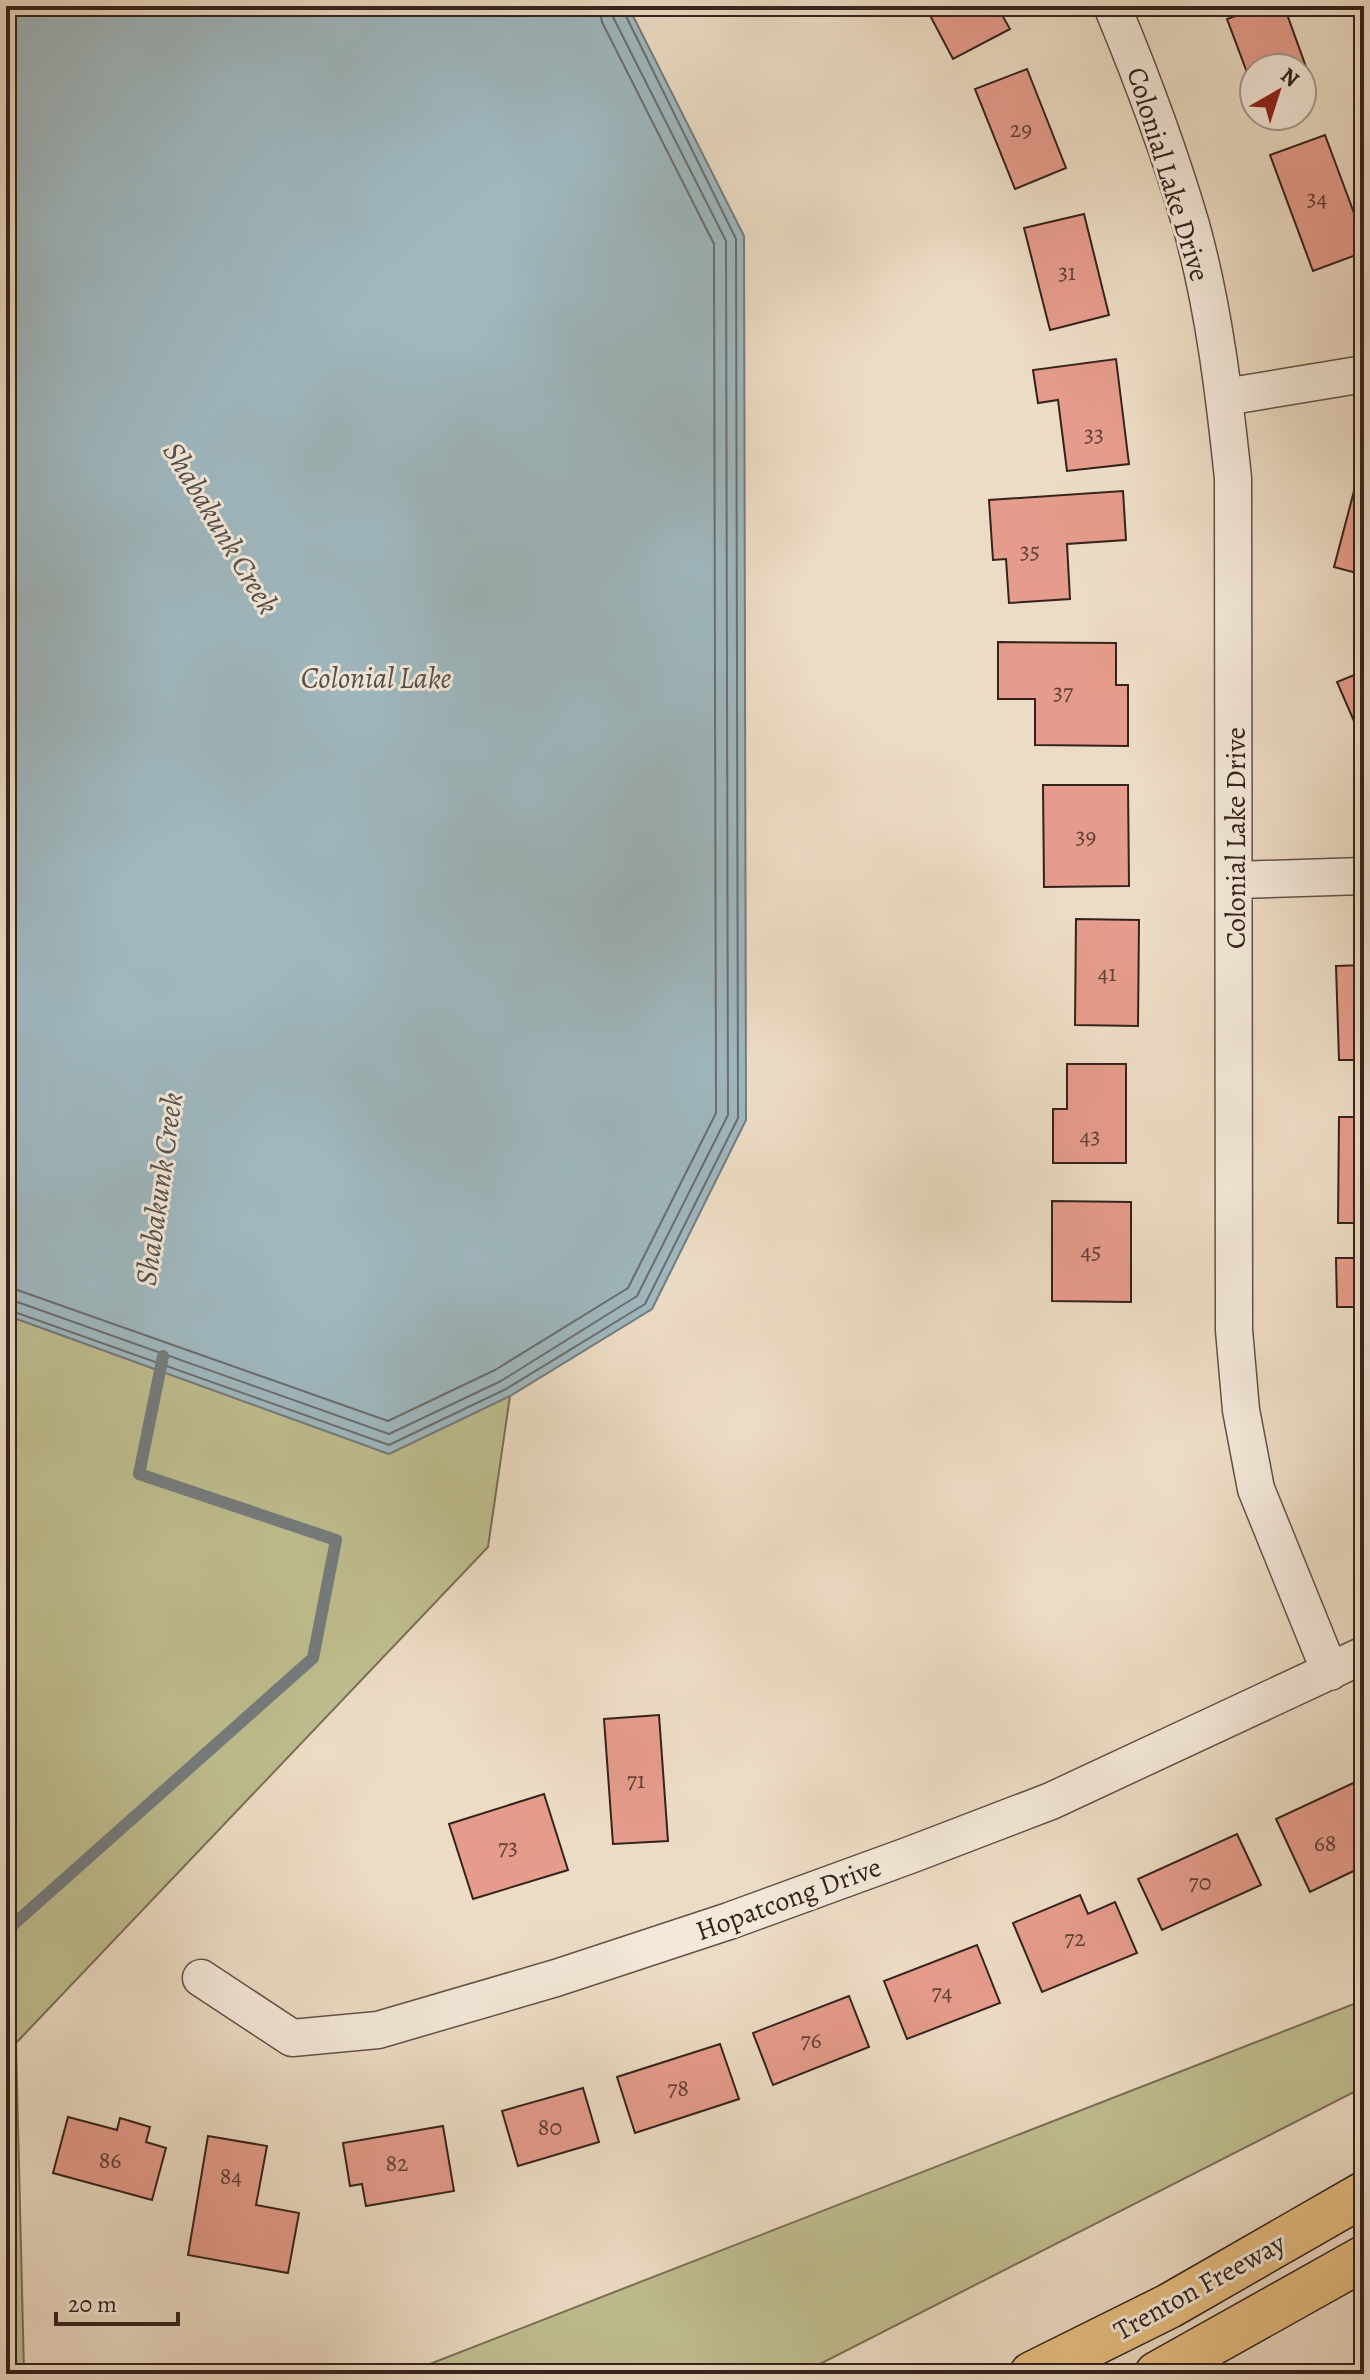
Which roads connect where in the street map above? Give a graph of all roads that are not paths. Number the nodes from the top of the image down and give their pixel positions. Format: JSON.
{"nodes":[{"id":1,"x":1112,"y":6,"type":"edge"},
{"id":2,"x":1364,"y":374,"type":"edge"},
{"id":3,"x":1225,"y":397,"type":"junction"},
{"id":4,"x":1364,"y":876,"type":"edge"},
{"id":5,"x":1236,"y":880,"type":"junction"},
{"id":6,"x":1364,"y":1655,"type":"edge"},
{"id":7,"x":1330,"y":1672,"type":"junction"},
{"id":8,"x":201,"y":1978,"type":"dead end"},
{"id":9,"x":1364,"y":2194,"type":"edge"},
{"id":10,"x":1364,"y":2258,"type":"edge"},
{"id":11,"x":1032,"y":2374,"type":"edge"},
{"id":12,"x":1157,"y":2374,"type":"edge"}],
"edges":[{"from":1,"to":3,"type":"street","name":"Colonial Lake Drive"},
{"from":2,"to":3,"type":"street"},
{"from":3,"to":5,"type":"street","name":"Colonial Lake Drive"},
{"from":4,"to":5,"type":"street"},
{"from":5,"to":7,"type":"street","name":"Colonial Lake Drive"},
{"from":6,"to":7,"type":"street","name":"Hopatcong Drive"},
{"from":7,"to":8,"type":"street","name":"Hopatcong Drive"},
{"from":9,"to":11,"type":"highway","name":"Trenton Freeway"},
{"from":10,"to":12,"type":"highway","name":"Trenton Freeway"}]}
